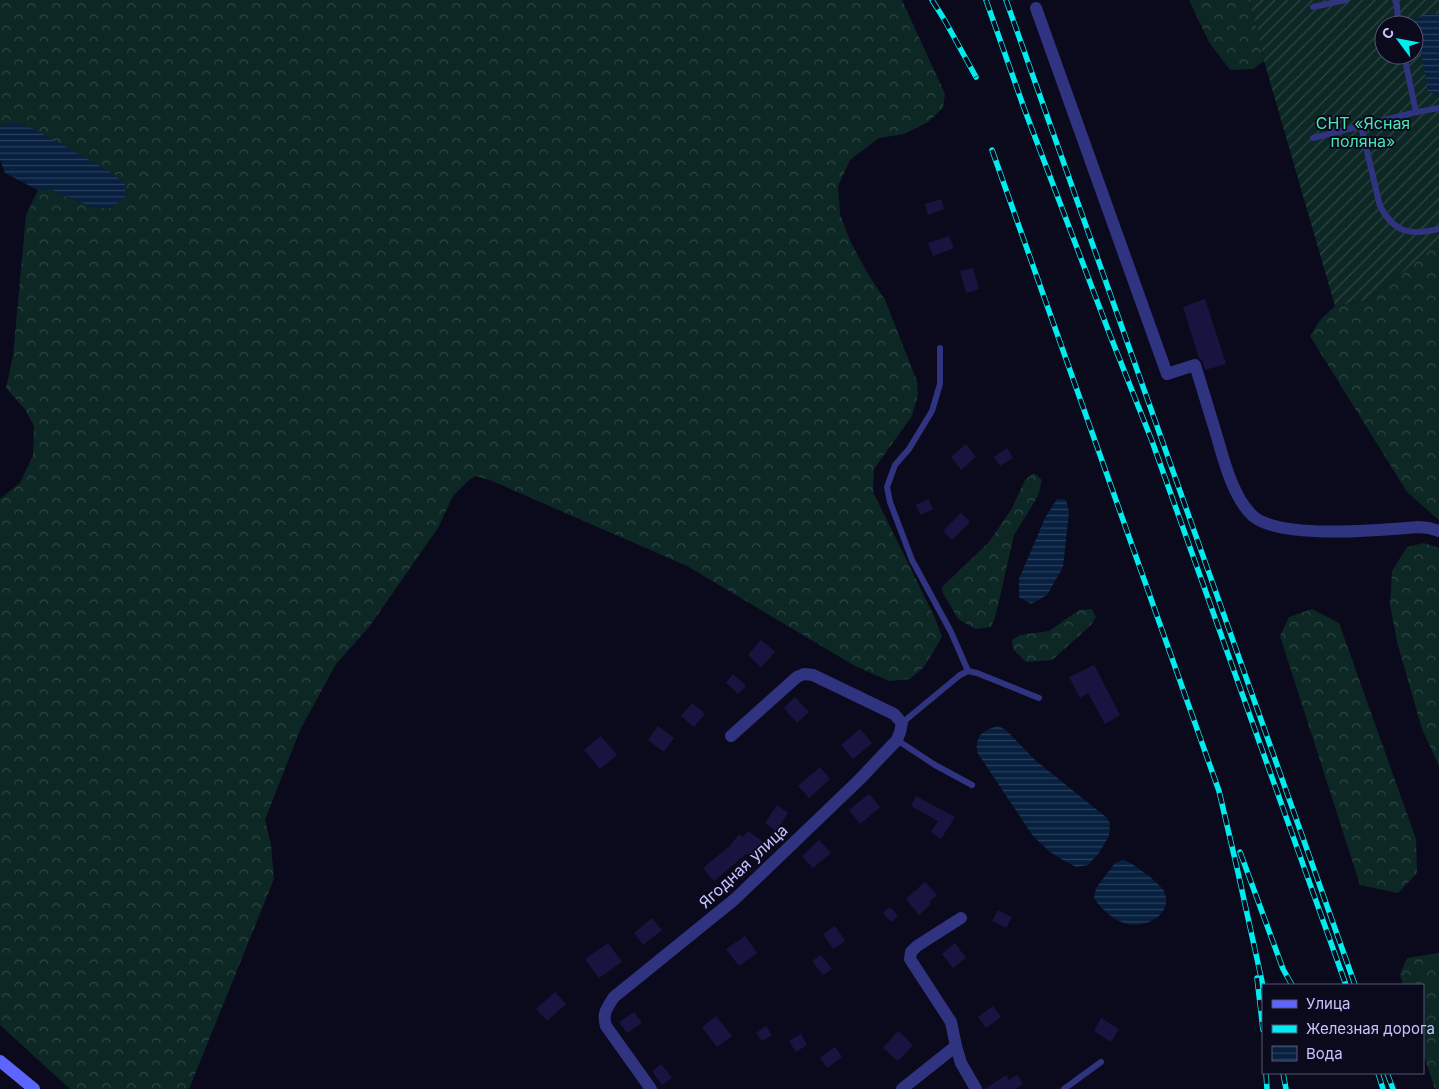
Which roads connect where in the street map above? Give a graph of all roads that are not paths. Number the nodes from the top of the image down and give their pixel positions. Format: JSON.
{"nodes":[{"id":1,"x":1346,"y":0,"type":"edge"},
{"id":2,"x":1394,"y":0,"type":"edge"},
{"id":3,"x":1313,"y":7,"type":"dead end"},
{"id":4,"x":1036,"y":8,"type":"dead end"},
{"id":5,"x":1398,"y":15,"type":"edge"},
{"id":6,"x":1406,"y":65,"type":"edge"},
{"id":7,"x":1439,"y":108,"type":"edge"},
{"id":8,"x":1416,"y":112,"type":"junction"},
{"id":9,"x":1361,"y":126,"type":"junction"},
{"id":10,"x":1313,"y":138,"type":"dead end"},
{"id":11,"x":1439,"y":229,"type":"edge"},
{"id":12,"x":940,"y":348,"type":"dead end"},
{"id":13,"x":1439,"y":531,"type":"edge"},
{"id":14,"x":968,"y":671,"type":"junction"},
{"id":15,"x":1039,"y":698,"type":"dead end"},
{"id":16,"x":902,"y":723,"type":"junction"},
{"id":17,"x":731,"y":736,"type":"dead end"},
{"id":18,"x":897,"y":740,"type":"junction"},
{"id":19,"x":972,"y":785,"type":"dead end"},
{"id":20,"x":961,"y":918,"type":"dead end"},
{"id":21,"x":956,"y":1046,"type":"junction"},
{"id":22,"x":0,"y":1062,"type":"edge"},
{"id":23,"x":1101,"y":1062,"type":"dead end"},
{"id":24,"x":34,"y":1089,"type":"edge"},
{"id":25,"x":651,"y":1089,"type":"edge"},
{"id":26,"x":902,"y":1089,"type":"edge"},
{"id":27,"x":976,"y":1089,"type":"edge"},
{"id":28,"x":1064,"y":1089,"type":"edge"}],
"edges":[{"from":1,"to":3,"type":"lane"},
{"from":2,"to":5,"type":"lane"},
{"from":4,"to":13,"type":"street"},
{"from":6,"to":8,"type":"lane"},
{"from":7,"to":8,"type":"lane"},
{"from":8,"to":9,"type":"lane"},
{"from":9,"to":10,"type":"lane"},
{"from":9,"to":11,"type":"lane"},
{"from":12,"to":14,"type":"lane"},
{"from":14,"to":15,"type":"lane"},
{"from":14,"to":16,"type":"lane"},
{"from":16,"to":17,"type":"street"},
{"from":16,"to":18,"type":"street","name":"Ягодная улица"},
{"from":18,"to":19,"type":"lane"},
{"from":18,"to":25,"type":"street","name":"Ягодная улица"},
{"from":20,"to":21,"type":"street"},
{"from":21,"to":26,"type":"street"},
{"from":21,"to":27,"type":"street"},
{"from":22,"to":24,"type":"main road"},
{"from":23,"to":28,"type":"lane"}]}
